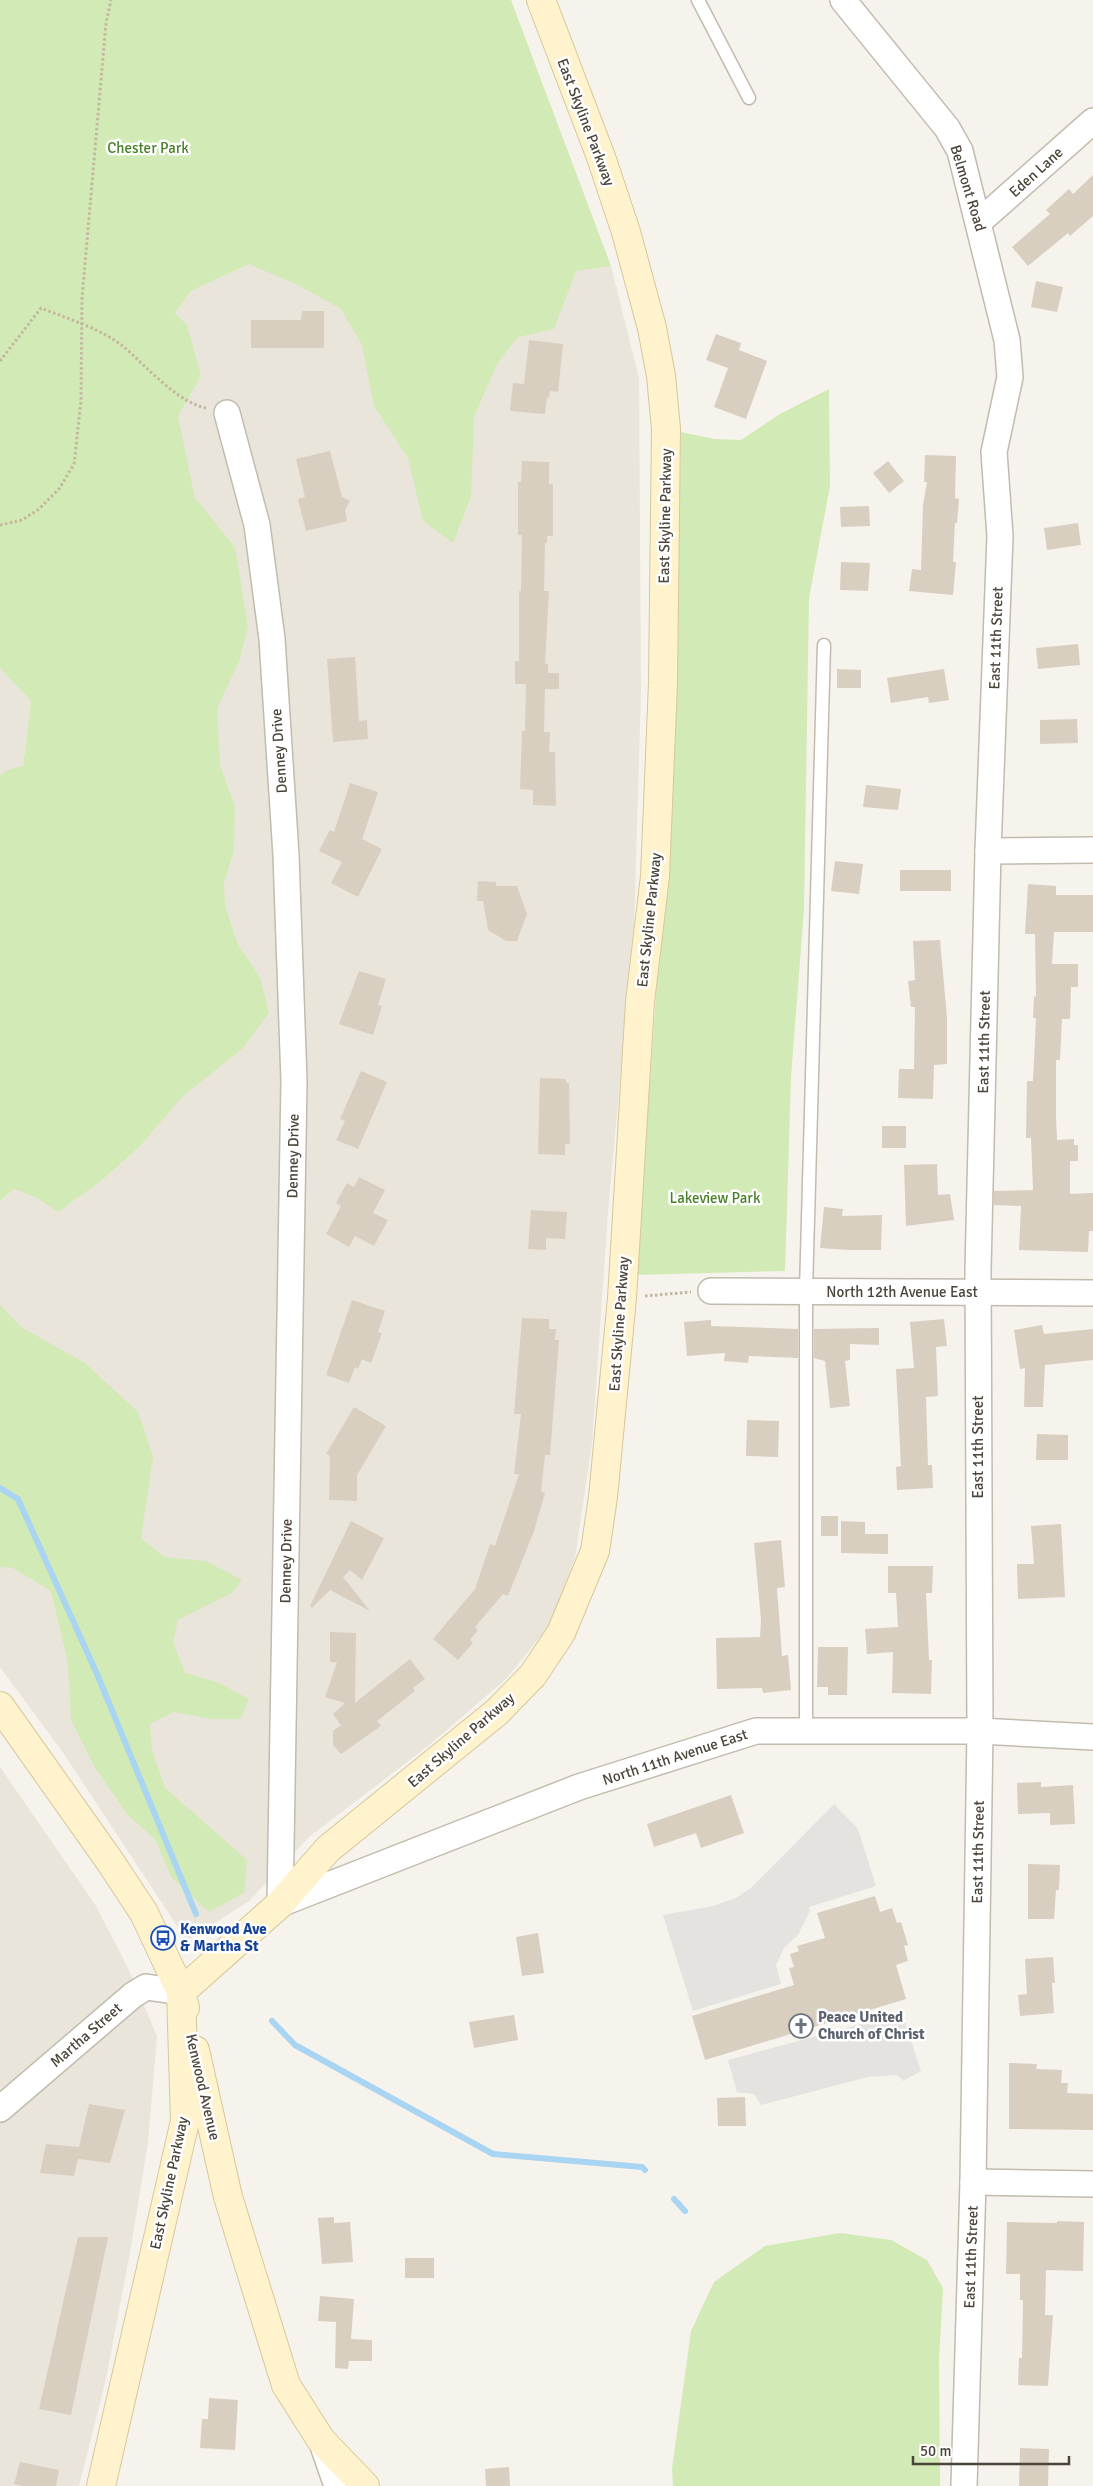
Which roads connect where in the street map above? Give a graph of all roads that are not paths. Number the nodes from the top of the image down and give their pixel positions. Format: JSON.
{"nodes":[{"id":1,"x":541,"y":0,"type":"edge"},
{"id":2,"x":698,"y":0,"type":"edge"},
{"id":3,"x":843,"y":0,"type":"edge"},
{"id":4,"x":749,"y":98,"type":"dead end"},
{"id":5,"x":1093,"y":121,"type":"edge"},
{"id":6,"x":979,"y":222,"type":"junction"},
{"id":7,"x":1003,"y":410,"type":"joint"},
{"id":8,"x":227,"y":413,"type":"road end"},
{"id":9,"x":824,"y":645,"type":"dead end"},
{"id":10,"x":1093,"y":850,"type":"edge"},
{"id":11,"x":988,"y":851,"type":"junction"},
{"id":12,"x":711,"y":1291,"type":"road end"},
{"id":13,"x":806,"y":1291,"type":"junction"},
{"id":14,"x":977,"y":1292,"type":"junction"},
{"id":15,"x":1093,"y":1293,"type":"edge"},
{"id":16,"x":0,"y":1706,"type":"edge"},
{"id":17,"x":806,"y":1731,"type":"junction"},
{"id":18,"x":980,"y":1731,"type":"junction"},
{"id":19,"x":1093,"y":1737,"type":"edge"},
{"id":20,"x":280,"y":1904,"type":"junction"},
{"id":21,"x":182,"y":1992,"type":"junction"},
{"id":22,"x":0,"y":2109,"type":"edge"},
{"id":23,"x":973,"y":2182,"type":"junction"},
{"id":24,"x":1093,"y":2184,"type":"edge"},
{"id":25,"x":322,"y":2440,"type":"junction"},
{"id":26,"x":101,"y":2486,"type":"edge"},
{"id":27,"x":337,"y":2486,"type":"edge"},
{"id":28,"x":364,"y":2486,"type":"edge"},
{"id":29,"x":964,"y":2486,"type":"edge"}],
"edges":[{"from":1,"to":20,"type":"street","name":"East Skyline Parkway"},
{"from":2,"to":4,"type":"lane"},
{"from":3,"to":6,"type":"street","name":"Belmont Road"},
{"from":5,"to":6,"type":"street","name":"Eden Lane"},
{"from":6,"to":7,"type":"street","name":"Belmont Road"},
{"from":7,"to":11,"type":"street","name":"East 11th Street"},
{"from":8,"to":20,"type":"street","name":"Denney Drive"},
{"from":9,"to":13,"type":"lane"},
{"from":10,"to":11,"type":"street"},
{"from":11,"to":14,"type":"street","name":"East 11th Street"},
{"from":12,"to":13,"type":"street","name":"North 12th Avenue East"},
{"from":13,"to":14,"type":"street","name":"North 12th Avenue East"},
{"from":13,"to":17,"type":"lane"},
{"from":14,"to":15,"type":"street","name":"North 12th Avenue East"},
{"from":14,"to":18,"type":"street","name":"East 11th Street"},
{"from":16,"to":21,"type":"street","name":"Kenwood Avenue"},
{"from":17,"to":18,"type":"street","name":"North 11th Avenue East"},
{"from":17,"to":20,"type":"street","name":"North 11th Avenue East"},
{"from":18,"to":19,"type":"street","name":"North 11th Avenue East"},
{"from":18,"to":23,"type":"street","name":"East 11th Street"},
{"from":20,"to":21,"type":"street","name":"East Skyline Parkway"},
{"from":21,"to":22,"type":"street","name":"Martha Street"},
{"from":21,"to":25,"type":"street","name":"Kenwood Avenue"},
{"from":21,"to":26,"type":"street","name":"East Skyline Parkway"},
{"from":23,"to":24,"type":"street"},
{"from":23,"to":29,"type":"street","name":"East 11th Street"},
{"from":25,"to":27,"type":"street"},
{"from":25,"to":28,"type":"street","name":"Kenwood Avenue"}]}
